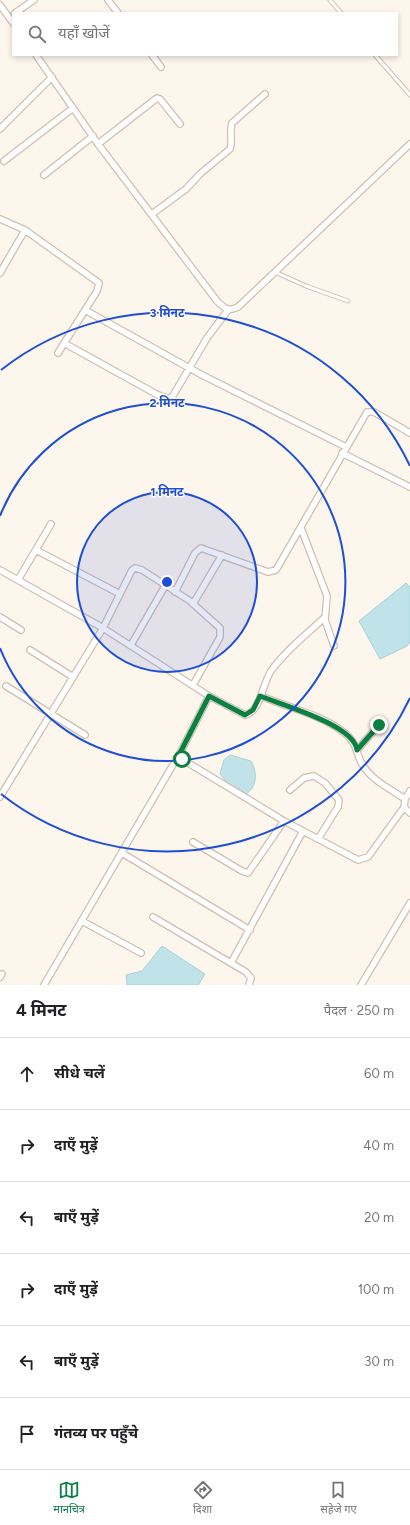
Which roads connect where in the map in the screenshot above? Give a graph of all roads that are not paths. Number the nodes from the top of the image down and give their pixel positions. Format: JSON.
{"nodes":[{"id":1,"x":34,"y":0,"type":"edge"},
{"id":2,"x":108,"y":0,"type":"edge"},
{"id":3,"x":330,"y":0,"type":"edge"},
{"id":4,"x":0,"y":5,"type":"edge"},
{"id":5,"x":16,"y":12,"type":"edge"},
{"id":6,"x":117,"y":12,"type":"edge"},
{"id":7,"x":339,"y":12,"type":"edge"},
{"id":8,"x":12,"y":15,"type":"edge"},
{"id":9,"x":37,"y":56,"type":"edge"},
{"id":10,"x":153,"y":56,"type":"edge"},
{"id":11,"x":376,"y":56,"type":"edge"},
{"id":12,"x":161,"y":67,"type":"dead end"},
{"id":13,"x":52,"y":77,"type":"junction"},
{"id":14,"x":265,"y":94,"type":"dead end"},
{"id":15,"x":410,"y":95,"type":"edge"},
{"id":16,"x":73,"y":108,"type":"junction"},
{"id":17,"x":180,"y":124,"type":"dead end"},
{"id":18,"x":0,"y":129,"type":"edge"},
{"id":19,"x":93,"y":136,"type":"junction"},
{"id":20,"x":98,"y":144,"type":"junction"},
{"id":21,"x":410,"y":144,"type":"edge"},
{"id":22,"x":4,"y":161,"type":"dead end"},
{"id":23,"x":44,"y":175,"type":"dead end"},
{"id":24,"x":152,"y":214,"type":"junction"},
{"id":25,"x":0,"y":219,"type":"edge"},
{"id":26,"x":25,"y":230,"type":"junction"},
{"id":27,"x":1,"y":270,"type":"edge"},
{"id":28,"x":275,"y":272,"type":"junction"},
{"id":29,"x":348,"y":301,"type":"dead end"},
{"id":30,"x":85,"y":310,"type":"junction"},
{"id":31,"x":228,"y":310,"type":"junction"},
{"id":32,"x":64,"y":343,"type":"junction"},
{"id":33,"x":58,"y":353,"type":"dead end"},
{"id":34,"x":190,"y":368,"type":"junction"},
{"id":35,"x":410,"y":433,"type":"edge"},
{"id":36,"x":346,"y":447,"type":"junction"},
{"id":37,"x":342,"y":453,"type":"junction"},
{"id":38,"x":410,"y":487,"type":"edge"},
{"id":39,"x":50,"y":524,"type":"dead end"},
{"id":40,"x":301,"y":528,"type":"junction"},
{"id":41,"x":36,"y":550,"type":"junction"},
{"id":42,"x":222,"y":555,"type":"junction"},
{"id":43,"x":0,"y":570,"type":"edge"},
{"id":44,"x":18,"y":580,"type":"junction"},
{"id":45,"x":165,"y":586,"type":"junction"},
{"id":46,"x":175,"y":592,"type":"junction"},
{"id":47,"x":120,"y":594,"type":"junction"},
{"id":48,"x":193,"y":604,"type":"junction"},
{"id":49,"x":325,"y":617,"type":"junction"},
{"id":50,"x":0,"y":618,"type":"edge"},
{"id":51,"x":104,"y":628,"type":"junction"},
{"id":52,"x":21,"y":630,"type":"dead end"},
{"id":53,"x":131,"y":645,"type":"junction"},
{"id":54,"x":334,"y":646,"type":"dead end"},
{"id":55,"x":30,"y":650,"type":"dead end"},
{"id":56,"x":73,"y":678,"type":"junction"},
{"id":57,"x":193,"y":684,"type":"junction"},
{"id":58,"x":6,"y":686,"type":"dead end"},
{"id":59,"x":209,"y":696,"type":"junction"},
{"id":60,"x":260,"y":696,"type":"junction"},
{"id":61,"x":51,"y":713,"type":"junction"},
{"id":62,"x":379,"y":725,"type":"dead end"},
{"id":63,"x":85,"y":735,"type":"dead end"},
{"id":64,"x":357,"y":750,"type":"junction"},
{"id":65,"x":178,"y":757,"type":"junction"},
{"id":66,"x":290,"y":790,"type":"dead end"},
{"id":67,"x":410,"y":791,"type":"edge"},
{"id":68,"x":0,"y":797,"type":"edge"},
{"id":69,"x":405,"y":799,"type":"junction"},
{"id":70,"x":404,"y":809,"type":"junction"},
{"id":71,"x":410,"y":813,"type":"edge"},
{"id":72,"x":284,"y":821,"type":"junction"},
{"id":73,"x":302,"y":832,"type":"junction"},
{"id":74,"x":318,"y":839,"type":"junction"},
{"id":75,"x":193,"y":842,"type":"dead end"},
{"id":76,"x":122,"y":853,"type":"junction"},
{"id":77,"x":410,"y":903,"type":"edge"},
{"id":78,"x":154,"y":917,"type":"dead end"},
{"id":79,"x":82,"y":921,"type":"junction"},
{"id":80,"x":250,"y":930,"type":"junction"},
{"id":81,"x":141,"y":953,"type":"dead end"},
{"id":82,"x":231,"y":963,"type":"junction"},
{"id":83,"x":44,"y":985,"type":"edge"},
{"id":84,"x":248,"y":985,"type":"edge"},
{"id":85,"x":361,"y":985,"type":"edge"}],
"edges":[{"from":1,"to":5,"type":"street"},
{"from":2,"to":6,"type":"street"},
{"from":3,"to":7,"type":"lane"},
{"from":4,"to":8,"type":"street"},
{"from":9,"to":13,"type":"street"},
{"from":10,"to":12,"type":"street"},
{"from":11,"to":15,"type":"lane"},
{"from":13,"to":16,"type":"street"},
{"from":13,"to":18,"type":"street"},
{"from":14,"to":24,"type":"street"},
{"from":16,"to":19,"type":"street"},
{"from":16,"to":22,"type":"street"},
{"from":17,"to":20,"type":"street"},
{"from":19,"to":20,"type":"street"},
{"from":19,"to":23,"type":"street"},
{"from":20,"to":24,"type":"street"},
{"from":21,"to":28,"type":"street"},
{"from":24,"to":31,"type":"street"},
{"from":25,"to":26,"type":"street"},
{"from":26,"to":27,"type":"street"},
{"from":26,"to":30,"type":"street"},
{"from":28,"to":29,"type":"lane"},
{"from":28,"to":31,"type":"street"},
{"from":30,"to":32,"type":"street"},
{"from":30,"to":34,"type":"street"},
{"from":31,"to":34,"type":"street"},
{"from":32,"to":33,"type":"street"},
{"from":32,"to":34,"type":"street"},
{"from":34,"to":36,"type":"street"},
{"from":35,"to":36,"type":"street"},
{"from":36,"to":37,"type":"street"},
{"from":37,"to":38,"type":"street"},
{"from":37,"to":40,"type":"street"},
{"from":39,"to":41,"type":"street"},
{"from":40,"to":42,"type":"street"},
{"from":40,"to":49,"type":"street"},
{"from":41,"to":44,"type":"street"},
{"from":41,"to":47,"type":"street"},
{"from":42,"to":46,"type":"street"},
{"from":42,"to":48,"type":"street"},
{"from":43,"to":44,"type":"street"},
{"from":44,"to":51,"type":"street"},
{"from":45,"to":46,"type":"street"},
{"from":45,"to":47,"type":"street"},
{"from":45,"to":53,"type":"street"},
{"from":46,"to":48,"type":"street"},
{"from":47,"to":51,"type":"street"},
{"from":48,"to":57,"type":"street"},
{"from":49,"to":54,"type":"street"},
{"from":49,"to":60,"type":"street"},
{"from":50,"to":52,"type":"street"},
{"from":51,"to":53,"type":"street"},
{"from":51,"to":56,"type":"street"},
{"from":53,"to":57,"type":"street"},
{"from":55,"to":56,"type":"street"},
{"from":56,"to":61,"type":"street"},
{"from":57,"to":59,"type":"street"},
{"from":58,"to":61,"type":"street"},
{"from":59,"to":60,"type":"street"},
{"from":59,"to":65,"type":"street"},
{"from":60,"to":64,"type":"street"},
{"from":61,"to":63,"type":"street"},
{"from":61,"to":68,"type":"street"},
{"from":62,"to":64,"type":"street"},
{"from":64,"to":69,"type":"street"},
{"from":65,"to":72,"type":"street"},
{"from":65,"to":76,"type":"street"},
{"from":66,"to":74,"type":"street"},
{"from":67,"to":69,"type":"street"},
{"from":69,"to":70,"type":"street"},
{"from":70,"to":71,"type":"street"},
{"from":70,"to":74,"type":"street"},
{"from":72,"to":73,"type":"street"},
{"from":72,"to":75,"type":"street"},
{"from":73,"to":74,"type":"street"},
{"from":73,"to":80,"type":"street"},
{"from":76,"to":79,"type":"street"},
{"from":76,"to":80,"type":"street"},
{"from":77,"to":85,"type":"street"},
{"from":78,"to":82,"type":"street"},
{"from":79,"to":81,"type":"street"},
{"from":79,"to":83,"type":"street"},
{"from":80,"to":82,"type":"street"},
{"from":82,"to":84,"type":"street"}]}
